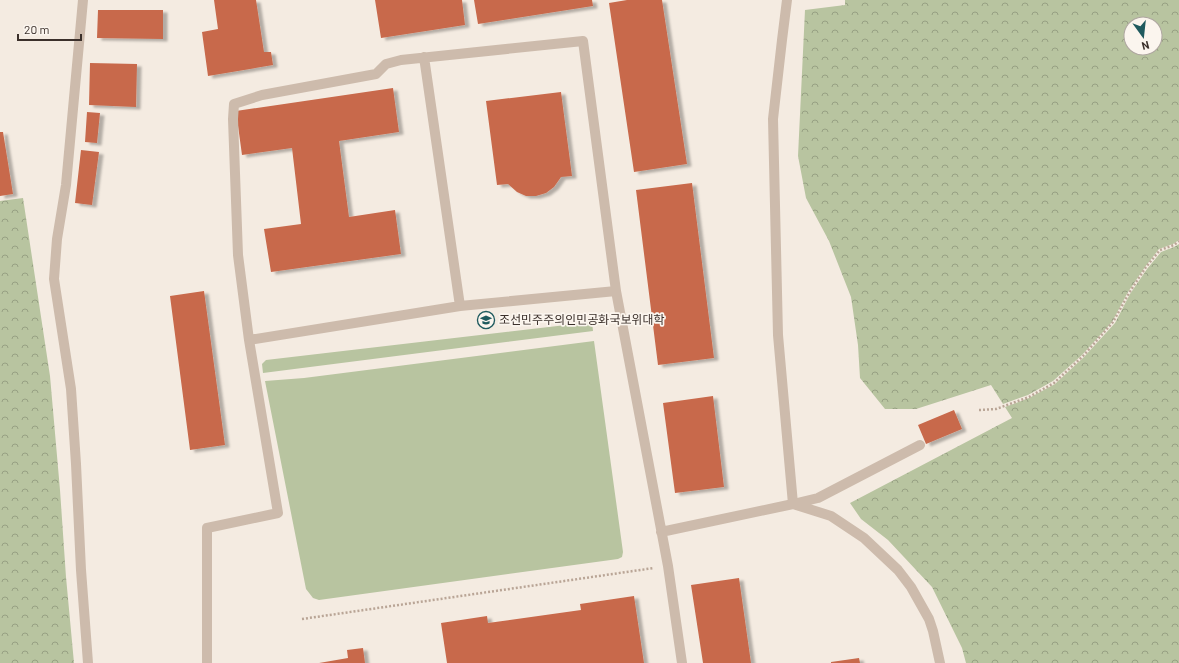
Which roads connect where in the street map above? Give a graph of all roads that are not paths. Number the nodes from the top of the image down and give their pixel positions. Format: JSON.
{"nodes":[{"id":1,"x":83,"y":0,"type":"edge"},
{"id":2,"x":787,"y":0,"type":"edge"},
{"id":3,"x":424,"y":57,"type":"junction"},
{"id":4,"x":616,"y":291,"type":"junction"},
{"id":5,"x":460,"y":306,"type":"junction"},
{"id":6,"x":249,"y":340,"type":"junction"},
{"id":7,"x":920,"y":445,"type":"dead end"},
{"id":8,"x":793,"y":504,"type":"junction"},
{"id":9,"x":662,"y":532,"type":"junction"},
{"id":10,"x":88,"y":663,"type":"edge"},
{"id":11,"x":207,"y":663,"type":"edge"},
{"id":12,"x":682,"y":663,"type":"edge"},
{"id":13,"x":940,"y":663,"type":"edge"}],
"edges":[{"from":1,"to":10,"type":"street"},
{"from":2,"to":8,"type":"street"},
{"from":3,"to":4,"type":"street"},
{"from":3,"to":5,"type":"street"},
{"from":3,"to":6,"type":"street"},
{"from":4,"to":5,"type":"street"},
{"from":4,"to":9,"type":"street"},
{"from":5,"to":6,"type":"street"},
{"from":6,"to":11,"type":"street"},
{"from":7,"to":8,"type":"street"},
{"from":8,"to":9,"type":"street"},
{"from":8,"to":13,"type":"street"},
{"from":9,"to":12,"type":"street"}]}
